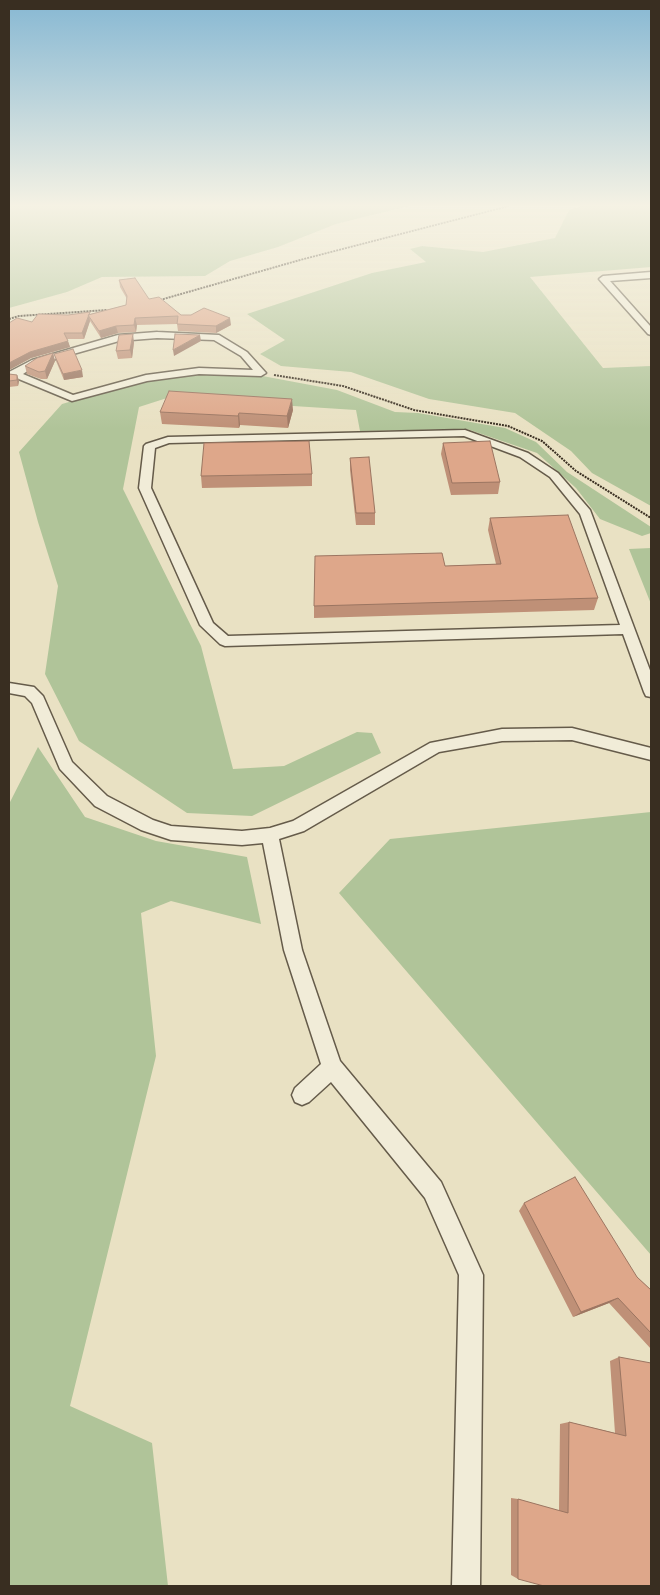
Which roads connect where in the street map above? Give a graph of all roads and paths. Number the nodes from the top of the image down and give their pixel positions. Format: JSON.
{"nodes":[{"id":1,"x":229,"y":280,"type":"edge"},
{"id":2,"x":604,"y":280,"type":"edge"},
{"id":3,"x":158,"y":301,"type":"edge"},
{"id":4,"x":115,"y":309,"type":"edge"},
{"id":5,"x":9,"y":319,"type":"edge"},
{"id":6,"x":651,"y":332,"type":"edge"},
{"id":7,"x":12,"y":374,"type":"edge"},
{"id":8,"x":628,"y":629,"type":"junction"},
{"id":9,"x":9,"y":688,"type":"edge"},
{"id":10,"x":651,"y":692,"type":"edge"},
{"id":11,"x":651,"y":754,"type":"edge"},
{"id":12,"x":270,"y":835,"type":"junction"},
{"id":13,"x":332,"y":1067,"type":"junction"},
{"id":14,"x":302,"y":1095,"type":"dead end"},
{"id":15,"x":466,"y":1586,"type":"edge"}],
"edges":[{"from":1,"to":3,"type":"path"},
{"from":2,"to":6,"type":"street"},
{"from":4,"to":5,"type":"path"},
{"from":7,"to":7,"type":"street"},
{"from":8,"to":8,"type":"street"},
{"from":8,"to":10,"type":"street"},
{"from":9,"to":12,"type":"street"},
{"from":11,"to":12,"type":"street"},
{"from":12,"to":13,"type":"street"},
{"from":13,"to":14,"type":"street"},
{"from":13,"to":15,"type":"street"}]}
